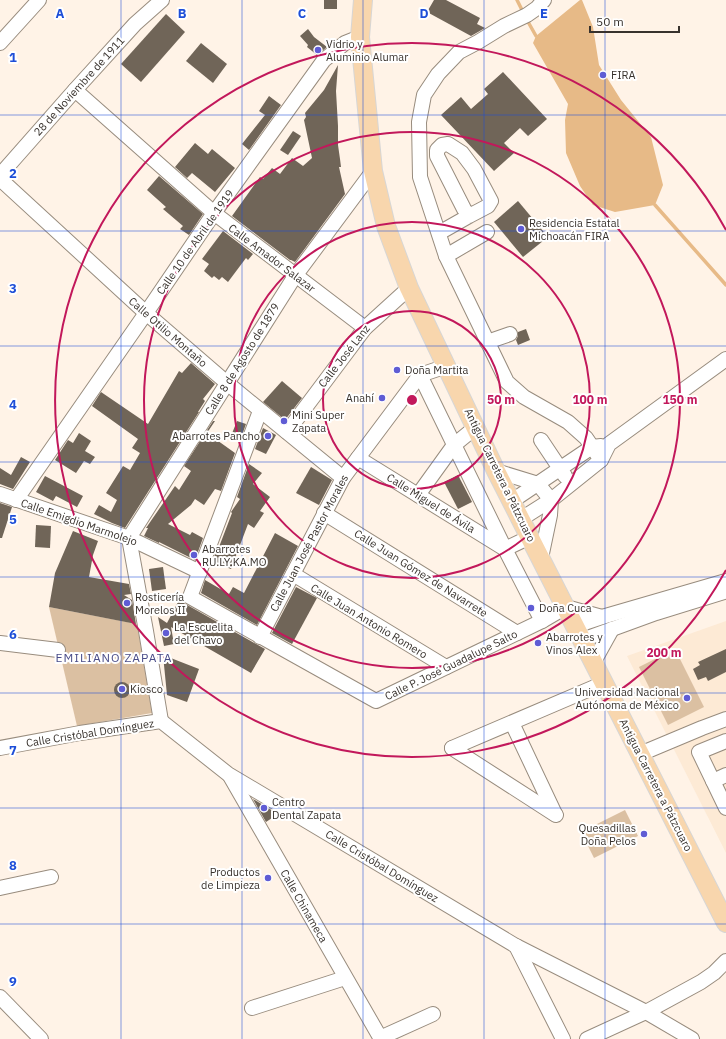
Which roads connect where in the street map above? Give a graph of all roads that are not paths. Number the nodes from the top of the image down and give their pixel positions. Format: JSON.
{"nodes":[{"id":1,"x":39,"y":0,"type":"edge"},
{"id":2,"x":162,"y":0,"type":"edge"},
{"id":3,"x":363,"y":0,"type":"edge"},
{"id":4,"x":544,"y":0,"type":"edge"},
{"id":5,"x":360,"y":37,"type":"junction"},
{"id":6,"x":0,"y":42,"type":"edge"},
{"id":7,"x":75,"y":90,"type":"junction"},
{"id":8,"x":373,"y":171,"type":"junction"},
{"id":9,"x":0,"y":175,"type":"edge"},
{"id":10,"x":0,"y":179,"type":"edge"},
{"id":11,"x":214,"y":213,"type":"junction"},
{"id":12,"x":469,"y":216,"type":"junction"},
{"id":13,"x":487,"y":232,"type":"dead end"},
{"id":14,"x":439,"y":233,"type":"junction"},
{"id":15,"x":446,"y":256,"type":"junction"},
{"id":16,"x":295,"y":276,"type":"junction"},
{"id":17,"x":410,"y":288,"type":"junction"},
{"id":18,"x":146,"y":313,"type":"junction"},
{"id":19,"x":365,"y":328,"type":"junction"},
{"id":20,"x":510,"y":334,"type":"dead end"},
{"id":21,"x":487,"y":342,"type":"junction"},
{"id":22,"x":726,"y":359,"type":"edge"},
{"id":23,"x":447,"y":366,"type":"junction"},
{"id":24,"x":420,"y":375,"type":"junction"},
{"id":25,"x":227,"y":383,"type":"junction"},
{"id":26,"x":260,"y":412,"type":"junction"},
{"id":27,"x":476,"y":427,"type":"junction"},
{"id":28,"x":287,"y":432,"type":"junction"},
{"id":29,"x":541,"y":440,"type":"dead end"},
{"id":30,"x":609,"y":444,"type":"junction"},
{"id":31,"x":454,"y":446,"type":"junction"},
{"id":32,"x":592,"y":447,"type":"junction"},
{"id":33,"x":358,"y":458,"type":"junction"},
{"id":34,"x":601,"y":460,"type":"junction"},
{"id":35,"x":560,"y":469,"type":"junction"},
{"id":36,"x":496,"y":471,"type":"junction"},
{"id":37,"x":342,"y":478,"type":"junction"},
{"id":38,"x":538,"y":484,"type":"junction"},
{"id":39,"x":571,"y":485,"type":"junction"},
{"id":40,"x":0,"y":494,"type":"edge"},
{"id":41,"x":418,"y":495,"type":"junction"},
{"id":42,"x":16,"y":500,"type":"junction"},
{"id":43,"x":551,"y":500,"type":"junction"},
{"id":44,"x":512,"y":501,"type":"junction"},
{"id":45,"x":324,"y":513,"type":"junction"},
{"id":46,"x":521,"y":519,"type":"junction"},
{"id":47,"x":530,"y":537,"type":"junction"},
{"id":48,"x":129,"y":538,"type":"junction"},
{"id":49,"x":505,"y":549,"type":"junction"},
{"id":50,"x":541,"y":558,"type":"junction"},
{"id":51,"x":200,"y":572,"type":"junction"},
{"id":52,"x":293,"y":574,"type":"junction"},
{"id":53,"x":726,"y":582,"type":"edge"},
{"id":54,"x":726,"y":591,"type":"edge"},
{"id":55,"x":566,"y":608,"type":"junction"},
{"id":56,"x":654,"y":608,"type":"junction"},
{"id":57,"x":602,"y":617,"type":"junction"},
{"id":58,"x":542,"y":621,"type":"junction"},
{"id":59,"x":612,"y":629,"type":"junction"},
{"id":60,"x":517,"y":633,"type":"junction"},
{"id":61,"x":579,"y":633,"type":"junction"},
{"id":62,"x":260,"y":637,"type":"junction"},
{"id":63,"x":0,"y":643,"type":"edge"},
{"id":64,"x":58,"y":650,"type":"dead end"},
{"id":65,"x":594,"y":664,"type":"junction"},
{"id":66,"x":446,"y":667,"type":"junction"},
{"id":67,"x":604,"y":683,"type":"junction"},
{"id":68,"x":726,"y":719,"type":"edge"},
{"id":69,"x":161,"y":721,"type":"junction"},
{"id":70,"x":512,"y":722,"type":"junction"},
{"id":71,"x":726,"y":741,"type":"edge"},
{"id":72,"x":0,"y":748,"type":"edge"},
{"id":73,"x":640,"y":754,"type":"junction"},
{"id":74,"x":228,"y":774,"type":"junction"},
{"id":75,"x":726,"y":775,"type":"edge"},
{"id":76,"x":713,"y":781,"type":"junction"},
{"id":77,"x":726,"y":808,"type":"edge"},
{"id":78,"x":50,"y":877,"type":"dead end"},
{"id":79,"x":0,"y":888,"type":"edge"},
{"id":80,"x":725,"y":920,"type":"edge"},
{"id":81,"x":516,"y":946,"type":"junction"},
{"id":82,"x":726,"y":961,"type":"edge"},
{"id":83,"x":345,"y":978,"type":"junction"},
{"id":84,"x":0,"y":997,"type":"edge"},
{"id":85,"x":252,"y":1008,"type":"dead end"},
{"id":86,"x":646,"y":1012,"type":"junction"},
{"id":87,"x":433,"y":1014,"type":"dead end"},
{"id":88,"x":41,"y":1039,"type":"edge"},
{"id":89,"x":380,"y":1039,"type":"edge"},
{"id":90,"x":563,"y":1039,"type":"edge"},
{"id":91,"x":587,"y":1039,"type":"edge"},
{"id":92,"x":692,"y":1039,"type":"edge"}],
"edges":[{"from":1,"to":6,"type":"street"},
{"from":2,"to":7,"type":"street","name":"28 de Noviembre de 1911"},
{"from":3,"to":5,"type":"main road","name":"Antigua Carretera a Pátzcuaro"},
{"from":4,"to":14,"type":"street"},
{"from":5,"to":8,"type":"main road","name":"Antigua Carretera a Pátzcuaro"},
{"from":5,"to":11,"type":"street","name":"Calle 10 de Abril de 1919"},
{"from":7,"to":9,"type":"street","name":"28 de Noviembre de 1911"},
{"from":7,"to":11,"type":"street","name":"Calle Amador Salazar"},
{"from":8,"to":16,"type":"street","name":"Calle 8 de Agosto de 1879"},
{"from":8,"to":17,"type":"main road","name":"Antigua Carretera a Pátzcuaro"},
{"from":10,"to":18,"type":"street","name":"Calle Otilio Montaño"},
{"from":11,"to":16,"type":"street","name":"Calle Amador Salazar"},
{"from":11,"to":18,"type":"street","name":"Calle 10 de Abril de 1919"},
{"from":12,"to":12,"type":"street"},
{"from":12,"to":14,"type":"street"},
{"from":13,"to":15,"type":"street"},
{"from":14,"to":15,"type":"street"},
{"from":15,"to":21,"type":"street"},
{"from":16,"to":19,"type":"street","name":"Calle Amador Salazar"},
{"from":16,"to":25,"type":"street","name":"Calle 8 de Agosto de 1879"},
{"from":17,"to":19,"type":"street","name":"Calle José Lanz"},
{"from":17,"to":23,"type":"main road","name":"Antigua Carretera a Pátzcuaro"},
{"from":18,"to":25,"type":"street","name":"Calle Otilio Montaño"},
{"from":18,"to":42,"type":"street","name":"Calle 10 de Abril de 1919"},
{"from":19,"to":28,"type":"street","name":"Calle José Lanz"},
{"from":20,"to":21,"type":"street"},
{"from":21,"to":32,"type":"street"},
{"from":22,"to":30,"type":"street"},
{"from":23,"to":24,"type":"street"},
{"from":23,"to":27,"type":"main road","name":"Antigua Carretera a Pátzcuaro"},
{"from":24,"to":31,"type":"street"},
{"from":24,"to":33,"type":"street","name":"Calle Juan José Pastor Morales"},
{"from":25,"to":26,"type":"street","name":"Calle Otilio Montaño"},
{"from":25,"to":48,"type":"street","name":"Calle 8 de Agosto de 1879"},
{"from":26,"to":28,"type":"street","name":"Calle Otilio Montaño"},
{"from":26,"to":51,"type":"street"},
{"from":27,"to":31,"type":"street"},
{"from":27,"to":36,"type":"main road","name":"Antigua Carretera a Pátzcuaro"},
{"from":28,"to":37,"type":"street","name":"Calle Otilio Montaño"},
{"from":29,"to":35,"type":"street"},
{"from":30,"to":32,"type":"street"},
{"from":30,"to":34,"type":"street"},
{"from":31,"to":41,"type":"street"},
{"from":31,"to":49,"type":"street"},
{"from":32,"to":34,"type":"street"},
{"from":32,"to":35,"type":"street"},
{"from":33,"to":37,"type":"street","name":"Calle Juan José Pastor Morales"},
{"from":33,"to":41,"type":"street","name":"Calle Miguel de Ávila"},
{"from":34,"to":39,"type":"street"},
{"from":35,"to":38,"type":"street"},
{"from":35,"to":39,"type":"street"},
{"from":36,"to":38,"type":"street"},
{"from":36,"to":44,"type":"main road","name":"Antigua Carretera a Pátzcuaro"},
{"from":37,"to":45,"type":"street","name":"Calle Juan José Pastor Morales"},
{"from":38,"to":43,"type":"street"},
{"from":38,"to":44,"type":"street"},
{"from":39,"to":43,"type":"street"},
{"from":40,"to":42,"type":"street","name":"Calle Emigdio Marmolejo"},
{"from":41,"to":49,"type":"street","name":"Calle Miguel de Ávila"},
{"from":42,"to":48,"type":"street","name":"Calle Emigdio Marmolejo"},
{"from":43,"to":46,"type":"street"},
{"from":43,"to":50,"type":"street"},
{"from":44,"to":46,"type":"main road","name":"Antigua Carretera a Pátzcuaro"},
{"from":45,"to":52,"type":"street","name":"Calle Juan José Pastor Morales"},
{"from":45,"to":60,"type":"street","name":"Calle Juan Gómez de Navarrete"},
{"from":46,"to":47,"type":"main road","name":"Antigua Carretera a Pátzcuaro"},
{"from":47,"to":49,"type":"street"},
{"from":47,"to":50,"type":"main road","name":"Antigua Carretera a Pátzcuaro"},
{"from":48,"to":51,"type":"street","name":"Calle Emigdio Marmolejo"},
{"from":48,"to":69,"type":"street"},
{"from":49,"to":58,"type":"street"},
{"from":50,"to":55,"type":"main road","name":"Antigua Carretera a Pátzcuaro"},
{"from":51,"to":62,"type":"street","name":"Calle P. José Guadalupe Salto"},
{"from":52,"to":62,"type":"street","name":"Calle Juan José Pastor Morales"},
{"from":52,"to":66,"type":"street","name":"Calle Juan Antonio Romero"},
{"from":53,"to":56,"type":"street"},
{"from":54,"to":56,"type":"street"},
{"from":55,"to":57,"type":"street"},
{"from":55,"to":58,"type":"street","name":"Calle P. José Guadalupe Salto"},
{"from":55,"to":61,"type":"main road","name":"Antigua Carretera a Pátzcuaro"},
{"from":56,"to":57,"type":"street"},
{"from":56,"to":59,"type":"street"},
{"from":57,"to":61,"type":"street"},
{"from":58,"to":60,"type":"street","name":"Calle P. José Guadalupe Salto"},
{"from":59,"to":61,"type":"street"},
{"from":59,"to":65,"type":"street"},
{"from":60,"to":66,"type":"street","name":"Calle P. José Guadalupe Salto"},
{"from":61,"to":65,"type":"main road","name":"Antigua Carretera a Pátzcuaro"},
{"from":62,"to":66,"type":"street","name":"Calle P. José Guadalupe Salto"},
{"from":63,"to":64,"type":"street"},
{"from":65,"to":67,"type":"main road","name":"Antigua Carretera a Pátzcuaro"},
{"from":67,"to":70,"type":"street"},
{"from":67,"to":73,"type":"main road","name":"Antigua Carretera a Pátzcuaro"},
{"from":68,"to":73,"type":"street"},
{"from":69,"to":72,"type":"street","name":"Calle Cristóbal Domínguez"},
{"from":69,"to":74,"type":"street","name":"Calle Cristóbal Domínguez"},
{"from":70,"to":70,"type":"street"},
{"from":71,"to":76,"type":"street"},
{"from":73,"to":80,"type":"main road","name":"Antigua Carretera a Pátzcuaro"},
{"from":74,"to":81,"type":"street","name":"Calle Cristóbal Domínguez"},
{"from":74,"to":83,"type":"street","name":"Calle Chinameca"},
{"from":75,"to":76,"type":"street"},
{"from":76,"to":77,"type":"street"},
{"from":78,"to":79,"type":"street"},
{"from":81,"to":86,"type":"street","name":"Calle Cristóbal Domínguez"},
{"from":81,"to":90,"type":"street"},
{"from":82,"to":86,"type":"street"},
{"from":83,"to":85,"type":"street"},
{"from":83,"to":89,"type":"street","name":"Calle Chinameca"},
{"from":84,"to":88,"type":"street"},
{"from":86,"to":91,"type":"street"},
{"from":86,"to":92,"type":"street","name":"Calle Cristóbal Domínguez"},
{"from":87,"to":89,"type":"street"}]}
